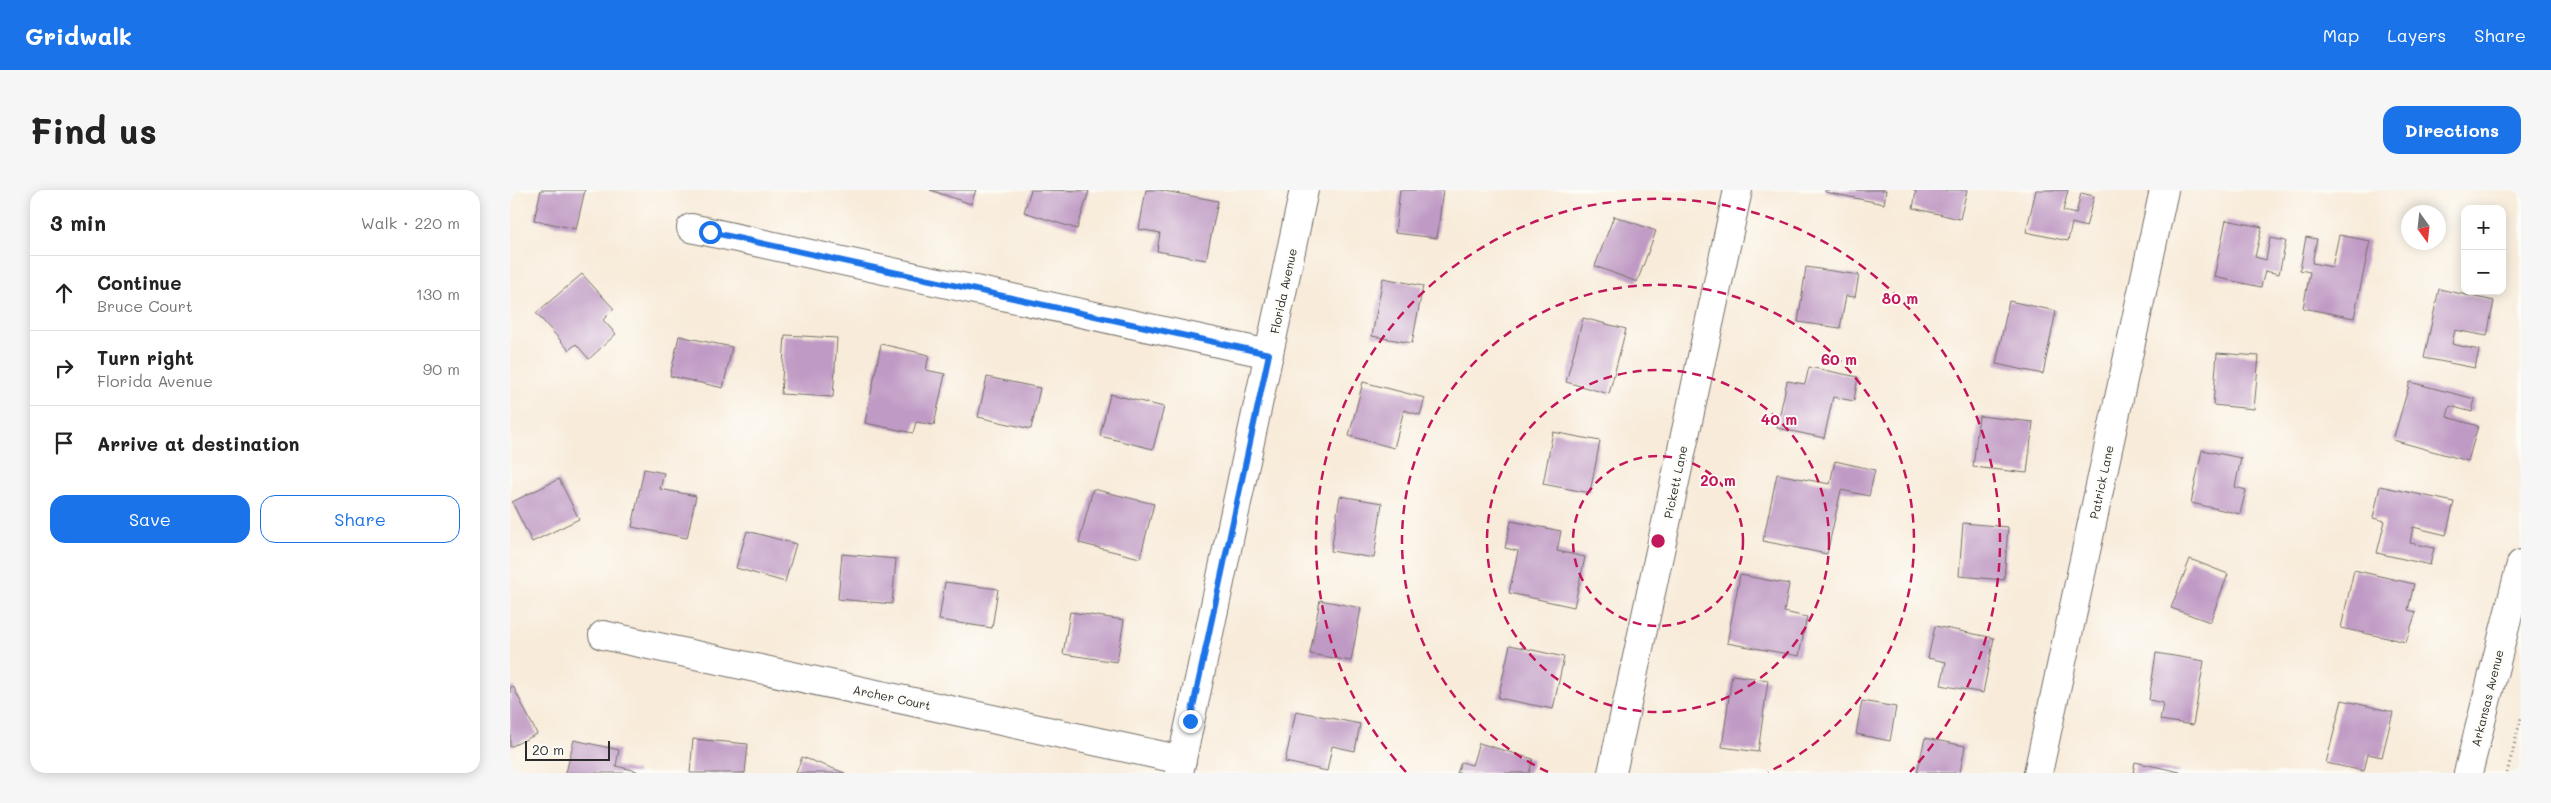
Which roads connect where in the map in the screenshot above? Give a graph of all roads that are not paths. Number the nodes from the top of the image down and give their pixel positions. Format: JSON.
{"nodes":[{"id":1,"x":1304,"y":190,"type":"edge"},
{"id":2,"x":1738,"y":190,"type":"edge"},
{"id":3,"x":2164,"y":190,"type":"edge"},
{"id":4,"x":691,"y":228,"type":"dead end"},
{"id":5,"x":1269,"y":354,"type":"junction"},
{"id":6,"x":2521,"y":564,"type":"edge"},
{"id":7,"x":603,"y":635,"type":"dead end"},
{"id":8,"x":1180,"y":766,"type":"edge"},
{"id":9,"x":1612,"y":773,"type":"edge"},
{"id":10,"x":2038,"y":773,"type":"edge"},
{"id":11,"x":2468,"y":773,"type":"edge"}],
"edges":[{"from":1,"to":5,"type":"street","name":"Florida Avenue"},
{"from":2,"to":9,"type":"street","name":"Pickett Lane"},
{"from":3,"to":10,"type":"street","name":"Patrick Lane"},
{"from":4,"to":5,"type":"street"},
{"from":5,"to":8,"type":"street","name":"Florida Avenue"},
{"from":6,"to":11,"type":"street","name":"Arkansas Avenue"},
{"from":7,"to":8,"type":"street","name":"Archer Court"}]}
